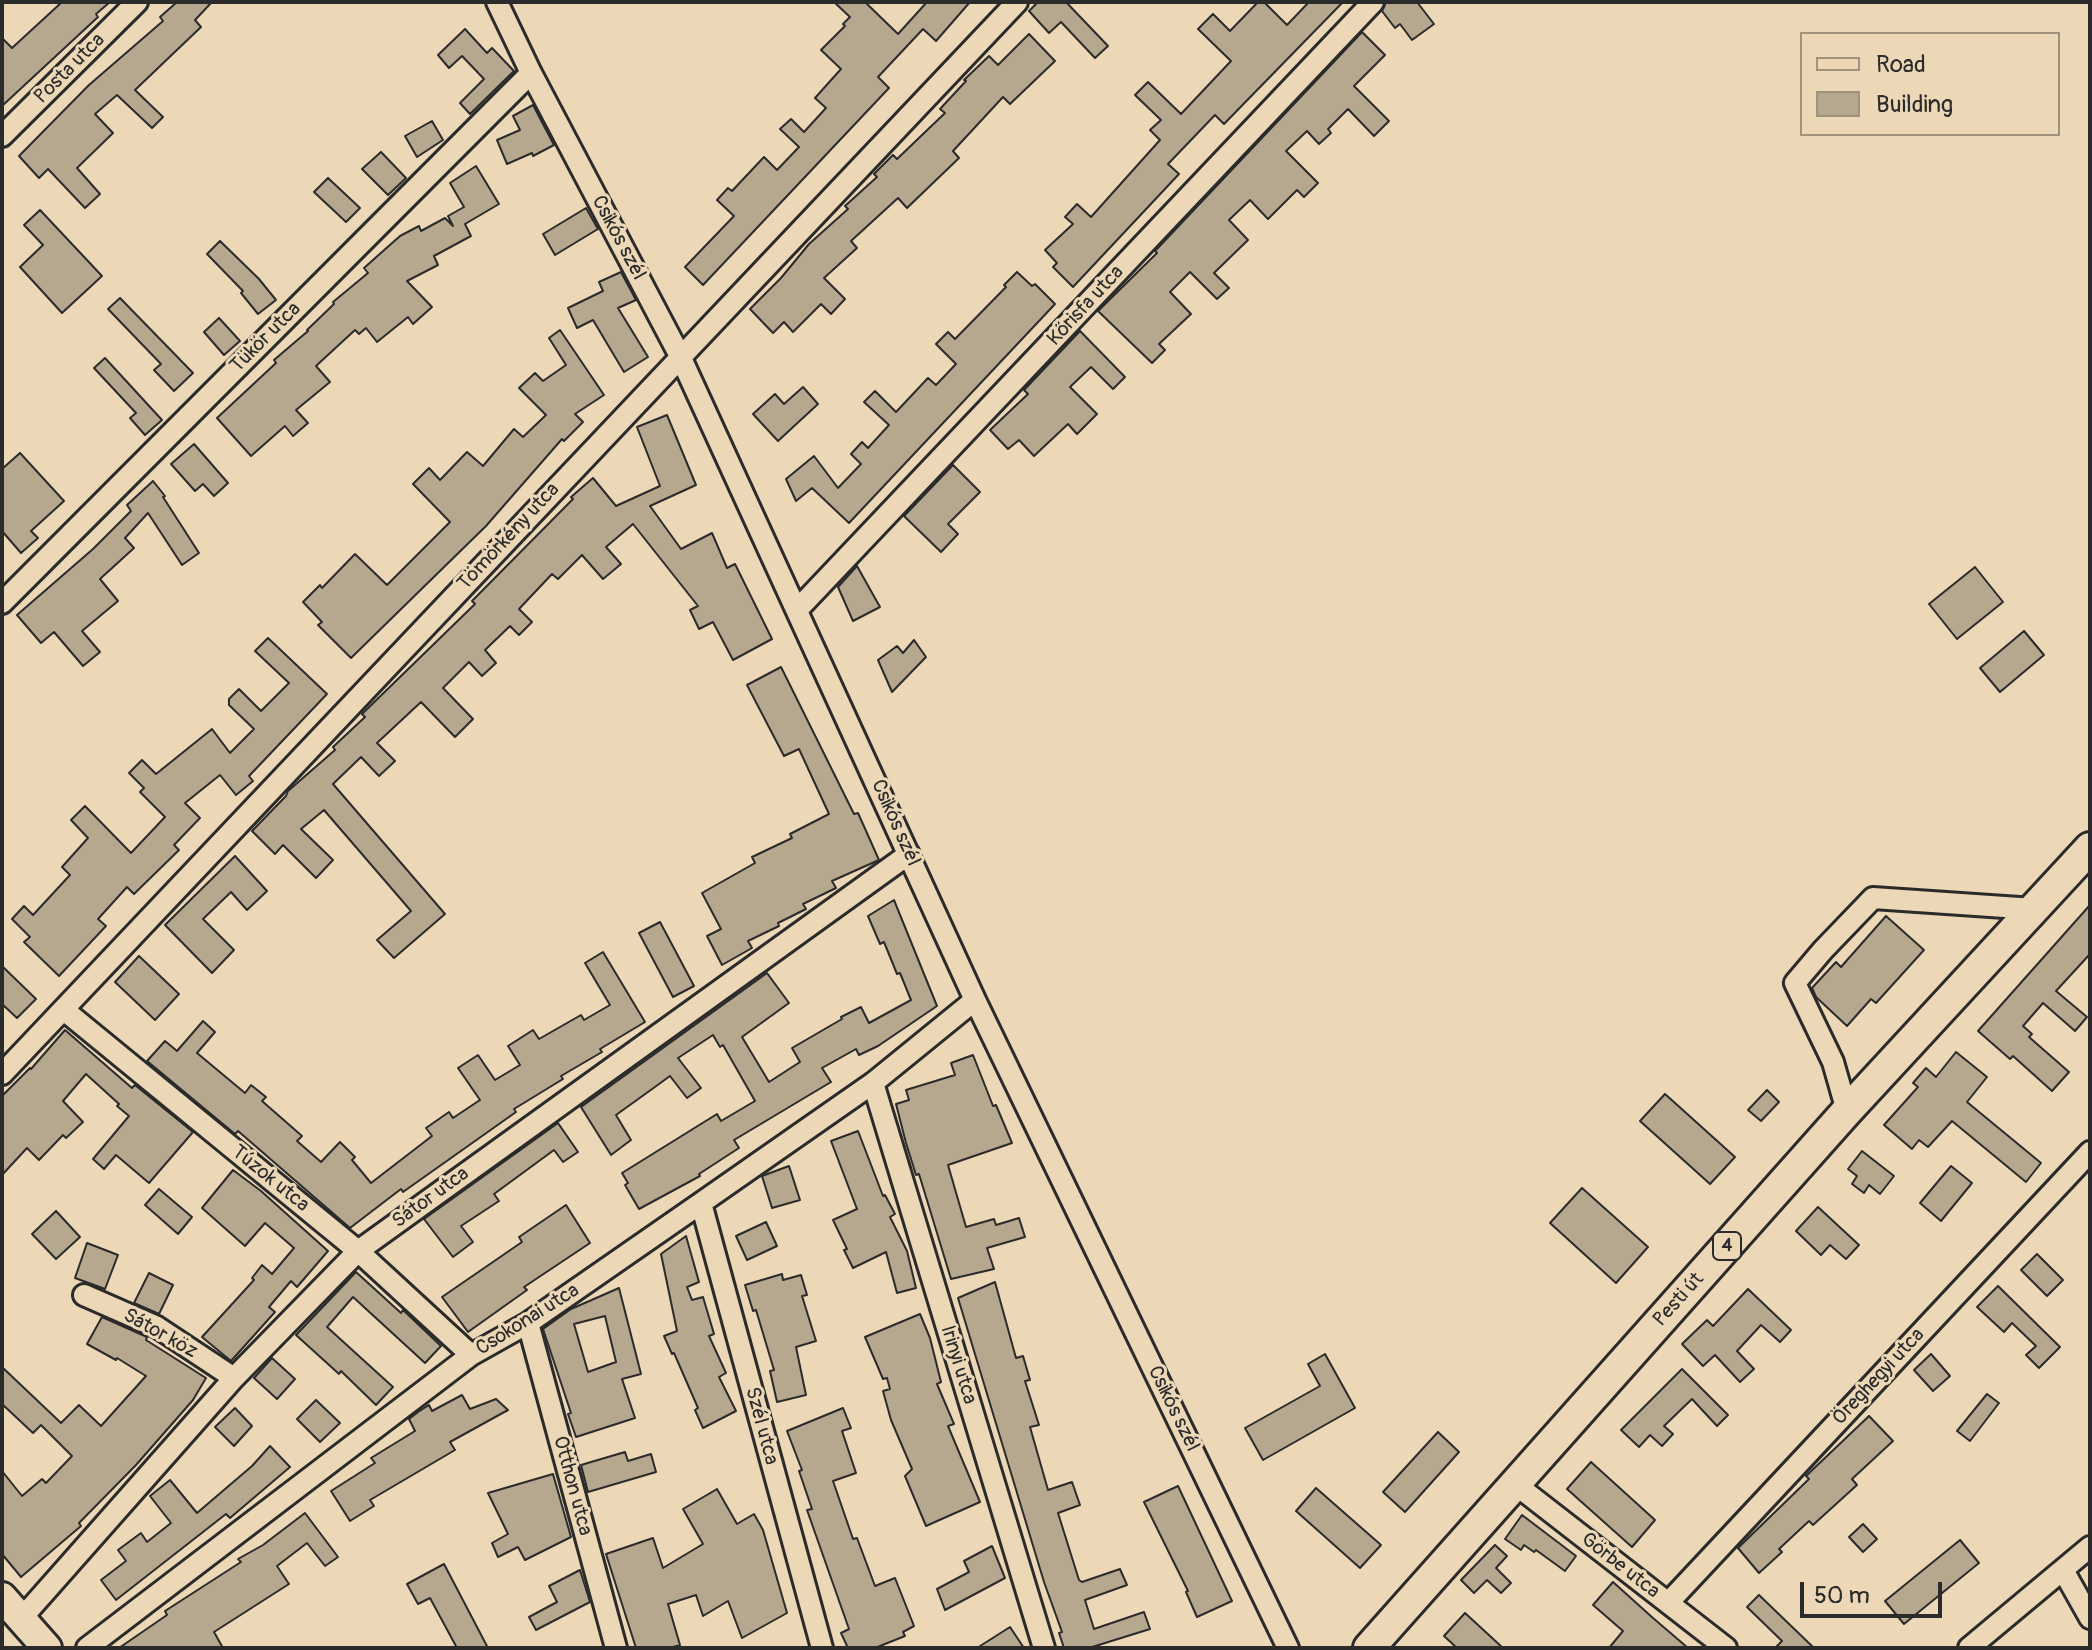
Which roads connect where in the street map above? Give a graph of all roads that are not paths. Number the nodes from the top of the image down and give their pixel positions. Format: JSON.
{"nodes":[{"id":1,"x":137,"y":2,"type":"edge"},
{"id":2,"x":497,"y":2,"type":"edge"},
{"id":3,"x":1017,"y":2,"type":"edge"},
{"id":4,"x":1373,"y":2,"type":"edge"},
{"id":5,"x":531,"y":73,"type":"junction"},
{"id":6,"x":2,"y":136,"type":"edge"},
{"id":7,"x":680,"y":356,"type":"junction"},
{"id":8,"x":2,"y":603,"type":"edge"},
{"id":9,"x":798,"y":609,"type":"junction"},
{"id":10,"x":2090,"y":848,"type":"edge"},
{"id":11,"x":909,"y":854,"type":"junction"},
{"id":12,"x":2034,"y":909,"type":"junction"},
{"id":13,"x":975,"y":1000,"type":"junction"},
{"id":14,"x":64,"y":1010,"type":"junction"},
{"id":15,"x":2,"y":1074,"type":"edge"},
{"id":16,"x":873,"y":1083,"type":"junction"},
{"id":17,"x":1847,"y":1111,"type":"junction"},
{"id":18,"x":2090,"y":1152,"type":"edge"},
{"id":19,"x":701,"y":1203,"type":"junction"},
{"id":20,"x":358,"y":1251,"type":"junction"},
{"id":21,"x":84,"y":1295,"type":"dead end"},
{"id":22,"x":528,"y":1323,"type":"junction"},
{"id":23,"x":471,"y":1355,"type":"junction"},
{"id":24,"x":234,"y":1378,"type":"junction"},
{"id":25,"x":1515,"y":1484,"type":"junction"},
{"id":26,"x":2090,"y":1547,"type":"edge"},
{"id":27,"x":2063,"y":1570,"type":"junction"},
{"id":28,"x":2,"y":1597,"type":"edge"},
{"id":29,"x":1668,"y":1603,"type":"junction"},
{"id":30,"x":2090,"y":1618,"type":"edge"},
{"id":31,"x":21,"y":1619,"type":"junction"},
{"id":32,"x":1377,"y":1645,"type":"edge"},
{"id":33,"x":47,"y":1648,"type":"edge"},
{"id":34,"x":87,"y":1648,"type":"edge"},
{"id":35,"x":616,"y":1648,"type":"edge"},
{"id":36,"x":822,"y":1648,"type":"edge"},
{"id":37,"x":1044,"y":1648,"type":"edge"},
{"id":38,"x":1288,"y":1648,"type":"edge"},
{"id":39,"x":1726,"y":1648,"type":"edge"},
{"id":40,"x":1969,"y":1648,"type":"edge"}],
"edges":[{"from":1,"to":6,"type":"street","name":"Posta utca"},
{"from":2,"to":5,"type":"street","name":"Csikós szél"},
{"from":3,"to":7,"type":"street","name":"Tömörkény utca"},
{"from":4,"to":9,"type":"street","name":"Kőrisfa utca"},
{"from":5,"to":7,"type":"street","name":"Csikós szél"},
{"from":5,"to":8,"type":"street","name":"Tükör utca"},
{"from":7,"to":9,"type":"street","name":"Csikós szél"},
{"from":7,"to":14,"type":"street","name":"Tömörkény utca"},
{"from":9,"to":11,"type":"street","name":"Csikós szél"},
{"from":10,"to":12,"type":"main road","name":"Pesti út","number":"4"},
{"from":11,"to":13,"type":"street","name":"Csikós szél"},
{"from":11,"to":20,"type":"street","name":"Sátor utca"},
{"from":12,"to":17,"type":"main road","name":"Pesti út","number":"4"},
{"from":12,"to":17,"type":"street"},
{"from":13,"to":16,"type":"street","name":"Csokonai utca"},
{"from":13,"to":38,"type":"street","name":"Csikós szél"},
{"from":14,"to":15,"type":"street","name":"Tömörkény utca"},
{"from":14,"to":20,"type":"street","name":"Túzok utca"},
{"from":16,"to":19,"type":"street","name":"Csokonai utca"},
{"from":16,"to":37,"type":"street","name":"Irinyi utca"},
{"from":17,"to":25,"type":"main road","name":"Pesti út","number":"4"},
{"from":18,"to":29,"type":"street","name":"Öreghegyi utca"},
{"from":19,"to":22,"type":"street","name":"Csokonai utca"},
{"from":19,"to":36,"type":"street","name":"Szél utca"},
{"from":20,"to":23,"type":"street","name":"Túzok utca"},
{"from":20,"to":24,"type":"street","name":"Sátor utca"},
{"from":21,"to":24,"type":"street","name":"Sátor köz"},
{"from":22,"to":23,"type":"street","name":"Csokonai utca"},
{"from":22,"to":35,"type":"street","name":"Otthon utca"},
{"from":23,"to":34,"type":"street","name":"Csokonai utca"},
{"from":24,"to":31,"type":"street","name":"Sátor utca"},
{"from":25,"to":29,"type":"street","name":"Görbe utca"},
{"from":25,"to":32,"type":"main road","name":"Pesti út","number":"4"},
{"from":26,"to":27,"type":"street"},
{"from":27,"to":30,"type":"street"},
{"from":27,"to":40,"type":"street"},
{"from":28,"to":31,"type":"main road"},
{"from":29,"to":39,"type":"street","name":"Görbe utca"},
{"from":31,"to":33,"type":"main road"}]}
